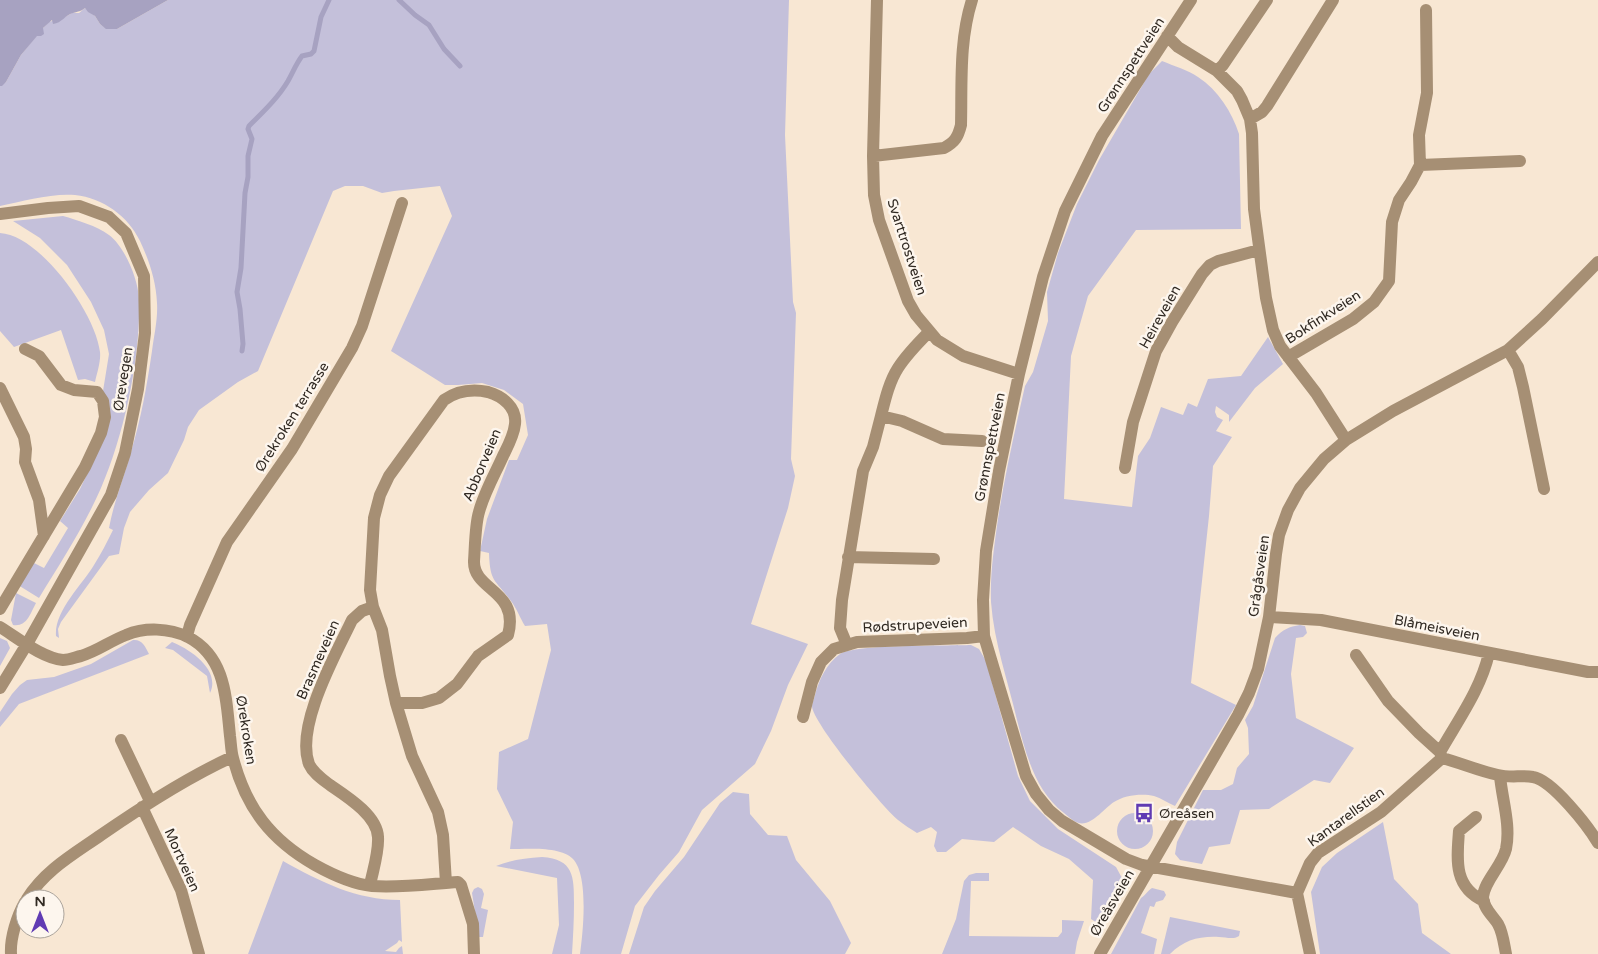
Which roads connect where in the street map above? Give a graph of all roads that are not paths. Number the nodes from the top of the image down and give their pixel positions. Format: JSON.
{"nodes":[{"id":1,"x":877,"y":0,"type":"edge"},
{"id":2,"x":972,"y":0,"type":"edge"},
{"id":3,"x":1191,"y":0,"type":"edge"},
{"id":4,"x":1267,"y":0,"type":"edge"},
{"id":5,"x":1333,"y":0,"type":"edge"},
{"id":6,"x":1426,"y":10,"type":"dead end"},
{"id":7,"x":1167,"y":36,"type":"junction"},
{"id":8,"x":1216,"y":71,"type":"junction"},
{"id":9,"x":1250,"y":119,"type":"junction"},
{"id":10,"x":873,"y":156,"type":"junction"},
{"id":11,"x":1520,"y":161,"type":"dead end"},
{"id":12,"x":1420,"y":165,"type":"junction"},
{"id":13,"x":402,"y":203,"type":"dead end"},
{"id":14,"x":0,"y":214,"type":"edge"},
{"id":15,"x":1259,"y":250,"type":"junction"},
{"id":16,"x":1598,"y":262,"type":"edge"},
{"id":17,"x":929,"y":332,"type":"junction"},
{"id":18,"x":25,"y":349,"type":"dead end"},
{"id":19,"x":1508,"y":350,"type":"junction"},
{"id":20,"x":1288,"y":357,"type":"junction"},
{"id":21,"x":1019,"y":374,"type":"junction"},
{"id":22,"x":0,"y":388,"type":"edge"},
{"id":23,"x":881,"y":416,"type":"junction"},
{"id":24,"x":1346,"y":440,"type":"junction"},
{"id":25,"x":982,"y":441,"type":"dead end"},
{"id":26,"x":1125,"y":468,"type":"dead end"},
{"id":27,"x":1544,"y":489,"type":"dead end"},
{"id":28,"x":44,"y":536,"type":"junction"},
{"id":29,"x":848,"y":557,"type":"junction"},
{"id":30,"x":934,"y":559,"type":"dead end"},
{"id":31,"x":373,"y":607,"type":"junction"},
{"id":32,"x":0,"y":609,"type":"edge"},
{"id":33,"x":1269,"y":617,"type":"junction"},
{"id":34,"x":0,"y":627,"type":"edge"},
{"id":35,"x":187,"y":636,"type":"junction"},
{"id":36,"x":984,"y":636,"type":"junction"},
{"id":37,"x":27,"y":644,"type":"junction"},
{"id":38,"x":847,"y":645,"type":"junction"},
{"id":39,"x":1489,"y":653,"type":"junction"},
{"id":40,"x":1356,"y":655,"type":"dead end"},
{"id":41,"x":1598,"y":672,"type":"edge"},
{"id":42,"x":0,"y":688,"type":"edge"},
{"id":43,"x":396,"y":703,"type":"junction"},
{"id":44,"x":803,"y":717,"type":"dead end"},
{"id":45,"x":121,"y":740,"type":"dead end"},
{"id":46,"x":1441,"y":755,"type":"junction"},
{"id":47,"x":232,"y":757,"type":"junction"},
{"id":48,"x":1500,"y":776,"type":"junction"},
{"id":49,"x":146,"y":804,"type":"junction"},
{"id":50,"x":1476,"y":817,"type":"dead end"},
{"id":51,"x":1598,"y":842,"type":"edge"},
{"id":52,"x":1150,"y":867,"type":"junction"},
{"id":53,"x":452,"y":882,"type":"junction"},
{"id":54,"x":370,"y":886,"type":"junction"},
{"id":55,"x":33,"y":889,"type":"edge"},
{"id":56,"x":1297,"y":893,"type":"junction"},
{"id":57,"x":1484,"y":901,"type":"junction"},
{"id":58,"x":15,"y":929,"type":"edge"},
{"id":59,"x":11,"y":954,"type":"edge"},
{"id":60,"x":199,"y":954,"type":"edge"},
{"id":61,"x":474,"y":954,"type":"edge"},
{"id":62,"x":1100,"y":954,"type":"edge"},
{"id":63,"x":1310,"y":954,"type":"edge"},
{"id":64,"x":1506,"y":954,"type":"edge"}],
"edges":[{"from":1,"to":10,"type":"street","name":"Svarttrostveien"},
{"from":2,"to":10,"type":"street"},
{"from":3,"to":7,"type":"street","name":"Grønnspettveien"},
{"from":4,"to":8,"type":"street"},
{"from":5,"to":9,"type":"street"},
{"from":6,"to":12,"type":"street","name":"Bokfinkveien"},
{"from":7,"to":8,"type":"street"},
{"from":7,"to":21,"type":"street","name":"Grønnspettveien"},
{"from":8,"to":9,"type":"street"},
{"from":9,"to":15,"type":"street"},
{"from":10,"to":17,"type":"street","name":"Svarttrostveien"},
{"from":11,"to":12,"type":"street"},
{"from":12,"to":20,"type":"street","name":"Bokfinkveien"},
{"from":13,"to":35,"type":"street","name":"Ørekroken terrasse"},
{"from":14,"to":37,"type":"street","name":"Ørevegen"},
{"from":15,"to":20,"type":"street"},
{"from":15,"to":26,"type":"street","name":"Heireveien"},
{"from":16,"to":19,"type":"street","name":"Grågåsveien"},
{"from":17,"to":21,"type":"street","name":"Svarttrostveien"},
{"from":17,"to":23,"type":"street","name":"Rødstrupeveien"},
{"from":18,"to":28,"type":"street"},
{"from":19,"to":24,"type":"street","name":"Grågåsveien"},
{"from":19,"to":27,"type":"street"},
{"from":20,"to":24,"type":"street"},
{"from":21,"to":36,"type":"street","name":"Grønnspettveien"},
{"from":22,"to":28,"type":"street"},
{"from":23,"to":25,"type":"street"},
{"from":23,"to":29,"type":"street","name":"Rødstrupeveien"},
{"from":24,"to":33,"type":"street","name":"Grågåsveien"},
{"from":28,"to":32,"type":"street"},
{"from":29,"to":30,"type":"street"},
{"from":29,"to":38,"type":"street","name":"Rødstrupeveien"},
{"from":31,"to":43,"type":"street","name":"Abborveien"},
{"from":31,"to":43,"type":"street","name":"Abborveien"},
{"from":31,"to":54,"type":"street","name":"Brasmeveien"},
{"from":33,"to":39,"type":"street","name":"Blåmeisveien"},
{"from":33,"to":52,"type":"street","name":"Grågåsveien"},
{"from":34,"to":37,"type":"street"},
{"from":35,"to":37,"type":"street","name":"Ørekroken"},
{"from":35,"to":47,"type":"street","name":"Ørekroken"},
{"from":36,"to":38,"type":"street","name":"Rødstrupeveien"},
{"from":36,"to":52,"type":"street","name":"Grønnspettveien"},
{"from":37,"to":42,"type":"street","name":"Ørevegen"},
{"from":38,"to":44,"type":"street","name":"Rødstrupeveien"},
{"from":39,"to":41,"type":"street","name":"Blåmeisveien"},
{"from":39,"to":46,"type":"street","name":"Kantarellstien"},
{"from":40,"to":46,"type":"street"},
{"from":43,"to":53,"type":"street","name":"Abborveien"},
{"from":45,"to":49,"type":"street","name":"Mortveien"},
{"from":46,"to":48,"type":"street"},
{"from":46,"to":56,"type":"street","name":"Kantarellstien"},
{"from":47,"to":49,"type":"street"},
{"from":47,"to":54,"type":"street","name":"Ørekroken"},
{"from":48,"to":51,"type":"street"},
{"from":48,"to":57,"type":"street"},
{"from":49,"to":55,"type":"street"},
{"from":49,"to":60,"type":"street","name":"Mortveien"},
{"from":50,"to":57,"type":"street"},
{"from":52,"to":56,"type":"street"},
{"from":52,"to":62,"type":"street","name":"Øreåsveien"},
{"from":53,"to":54,"type":"street","name":"Ørekroken"},
{"from":53,"to":61,"type":"street","name":"Abborveien"},
{"from":56,"to":63,"type":"street"},
{"from":57,"to":64,"type":"street"},
{"from":58,"to":59,"type":"street"}]}
